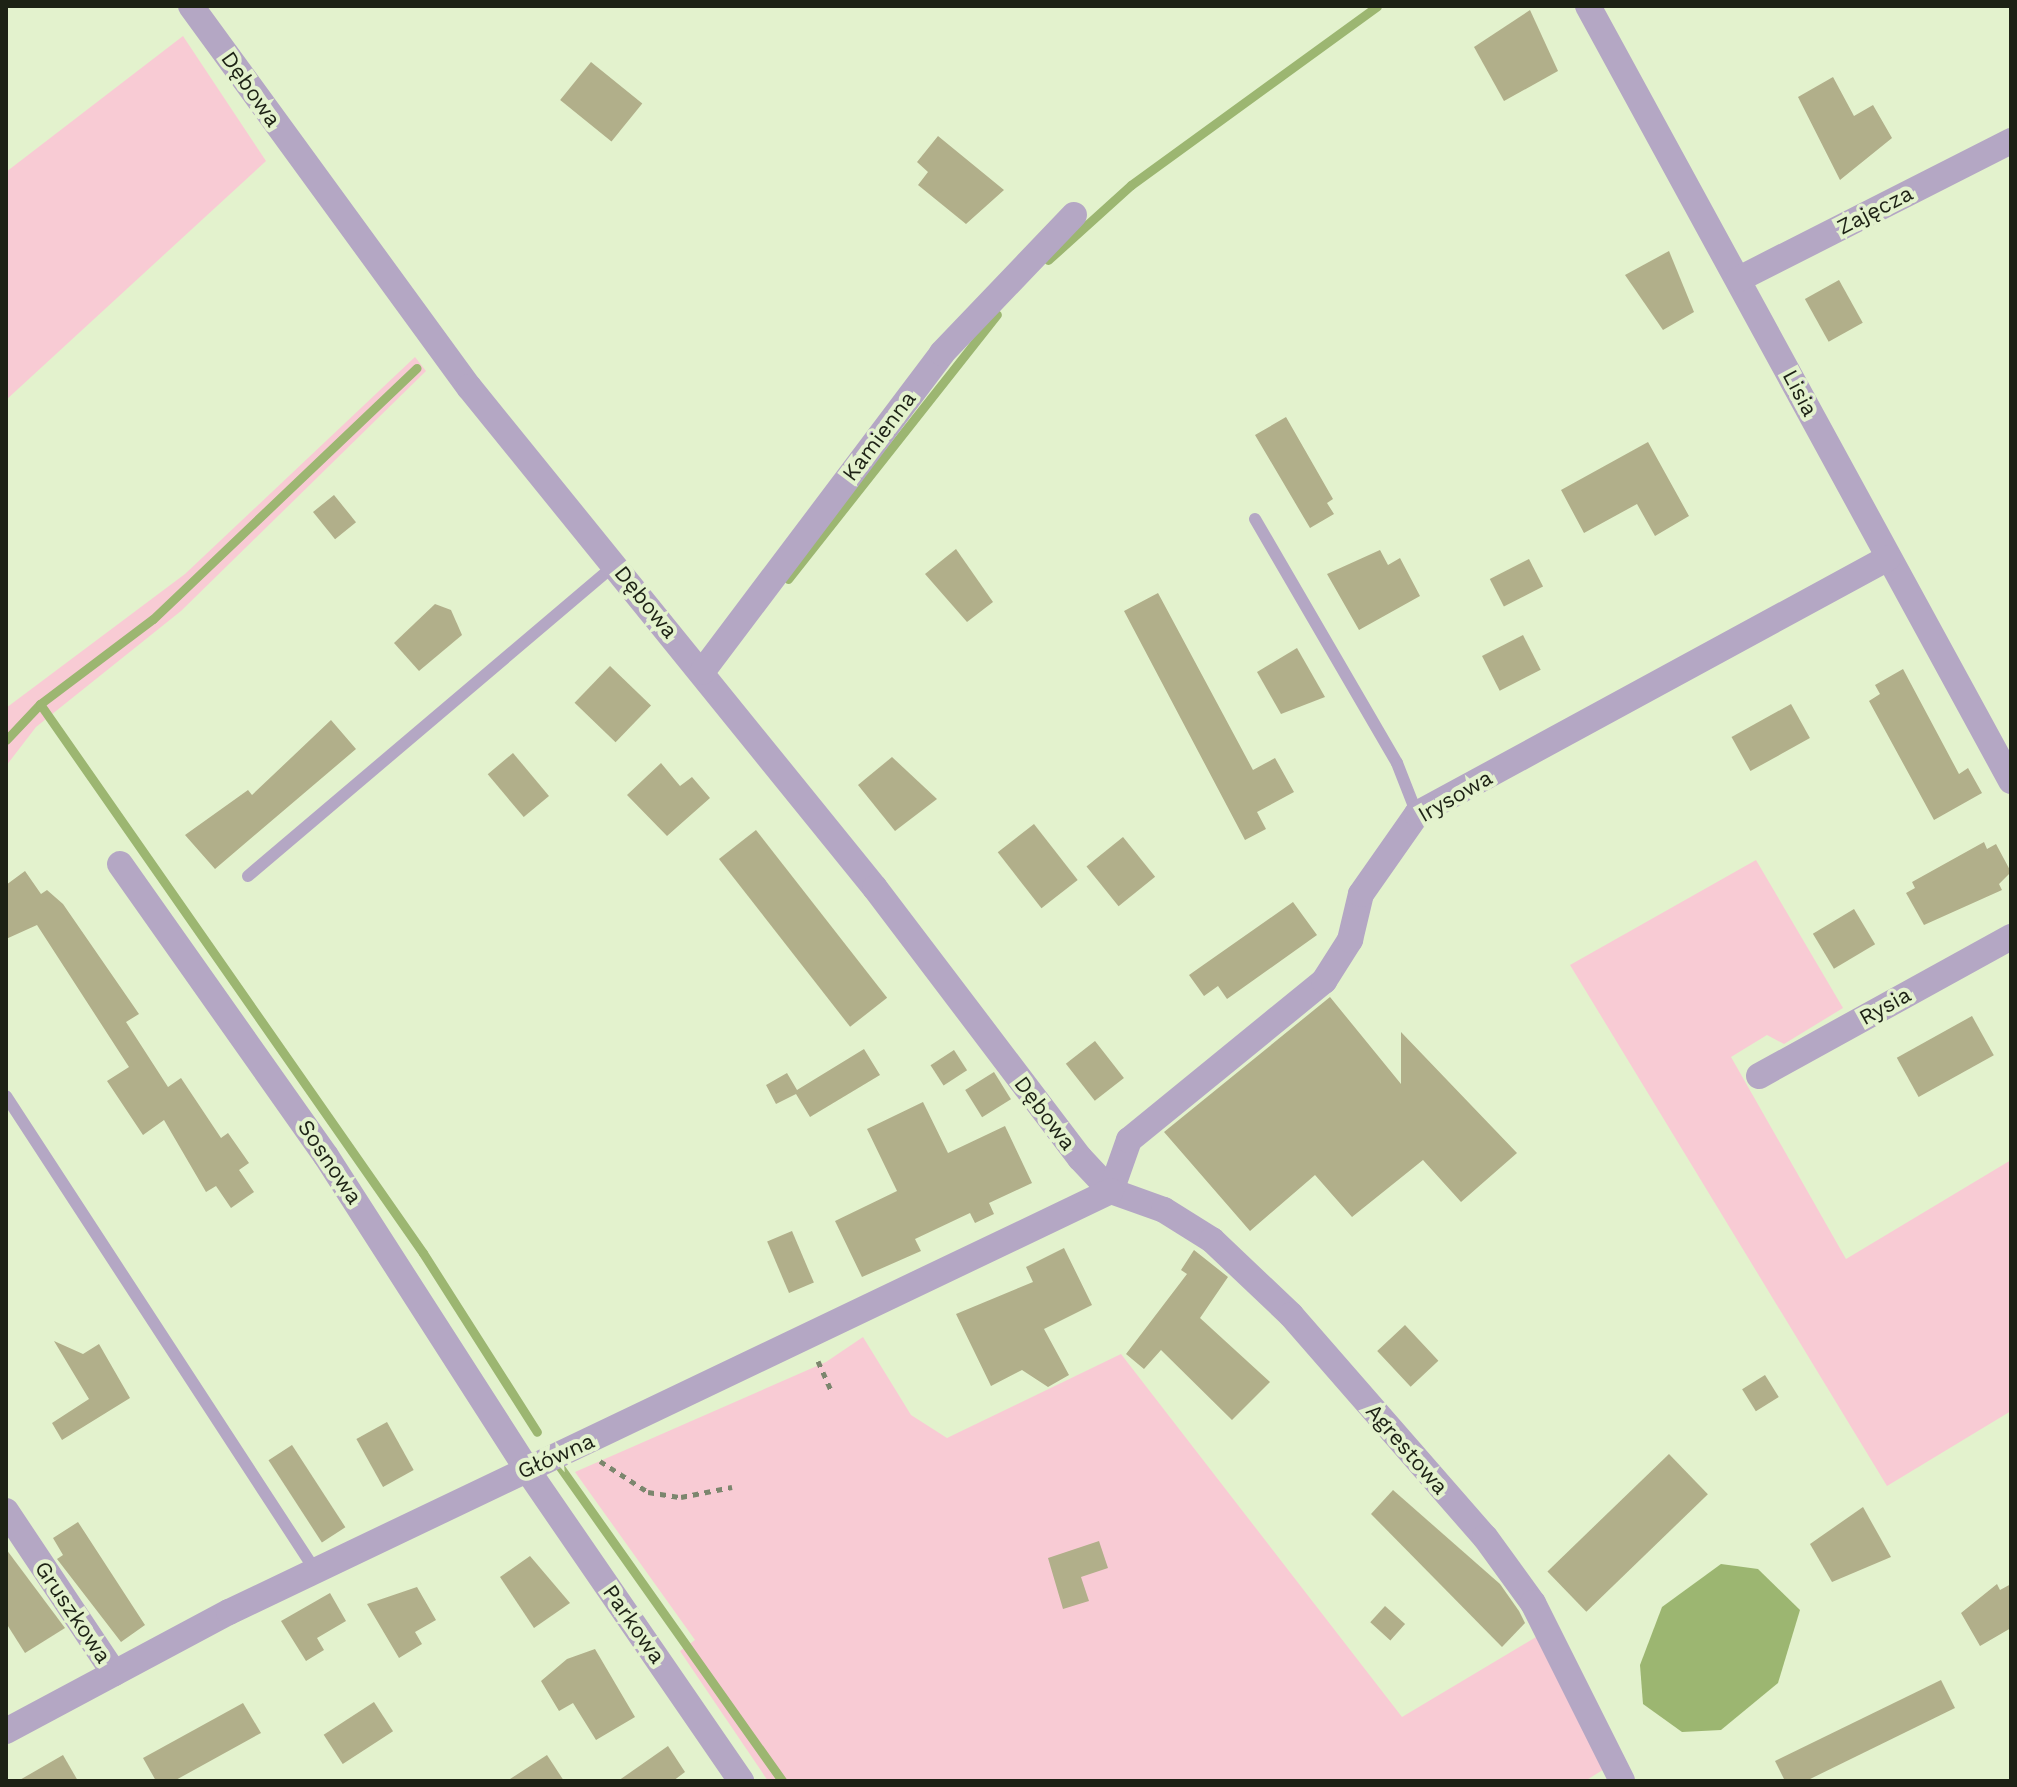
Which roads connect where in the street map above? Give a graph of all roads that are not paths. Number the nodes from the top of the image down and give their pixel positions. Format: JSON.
{"nodes":[{"id":1,"x":191,"y":6,"type":"edge"},
{"id":2,"x":1588,"y":6,"type":"edge"},
{"id":3,"x":2011,"y":141,"type":"edge"},
{"id":4,"x":1074,"y":215,"type":"dead end"},
{"id":5,"x":1739,"y":279,"type":"junction"},
{"id":6,"x":1255,"y":519,"type":"dead end"},
{"id":7,"x":1888,"y":558,"type":"junction"},
{"id":8,"x":616,"y":564,"type":"junction"},
{"id":9,"x":702,"y":672,"type":"junction"},
{"id":10,"x":2011,"y":781,"type":"edge"},
{"id":11,"x":1417,"y":814,"type":"junction"},
{"id":12,"x":120,"y":864,"type":"dead end"},
{"id":13,"x":248,"y":876,"type":"dead end"},
{"id":14,"x":2011,"y":937,"type":"edge"},
{"id":15,"x":1759,"y":1076,"type":"dead end"},
{"id":16,"x":6,"y":1096,"type":"edge"},
{"id":17,"x":1111,"y":1191,"type":"junction"},
{"id":18,"x":526,"y":1468,"type":"junction"},
{"id":19,"x":6,"y":1511,"type":"edge"},
{"id":20,"x":315,"y":1570,"type":"junction"},
{"id":21,"x":114,"y":1673,"type":"junction"},
{"id":22,"x":6,"y":1731,"type":"edge"},
{"id":23,"x":741,"y":1781,"type":"edge"},
{"id":24,"x":1622,"y":1781,"type":"edge"}],
"edges":[{"from":1,"to":8,"type":"street","name":"Dębowa"},
{"from":2,"to":5,"type":"street","name":"Lisia"},
{"from":3,"to":5,"type":"street","name":"Zajęcza"},
{"from":4,"to":9,"type":"street","name":"Kamienna"},
{"from":5,"to":7,"type":"street","name":"Lisia"},
{"from":6,"to":11,"type":"lane"},
{"from":7,"to":10,"type":"street","name":"Lisia"},
{"from":7,"to":11,"type":"street","name":"Irysowa"},
{"from":8,"to":9,"type":"street","name":"Dębowa"},
{"from":8,"to":13,"type":"lane"},
{"from":9,"to":17,"type":"street","name":"Dębowa"},
{"from":11,"to":17,"type":"street","name":"Irysowa"},
{"from":12,"to":18,"type":"street","name":"Sosnowa"},
{"from":14,"to":15,"type":"street","name":"Rysia"},
{"from":16,"to":20,"type":"lane"},
{"from":17,"to":18,"type":"street","name":"Główna"},
{"from":17,"to":24,"type":"street","name":"Agrestowa"},
{"from":18,"to":20,"type":"street","name":"Główna"},
{"from":18,"to":23,"type":"street","name":"Parkowa"},
{"from":19,"to":21,"type":"street","name":"Gruszkowa"},
{"from":20,"to":21,"type":"street","name":"Główna"},
{"from":21,"to":22,"type":"street","name":"Główna"}]}
